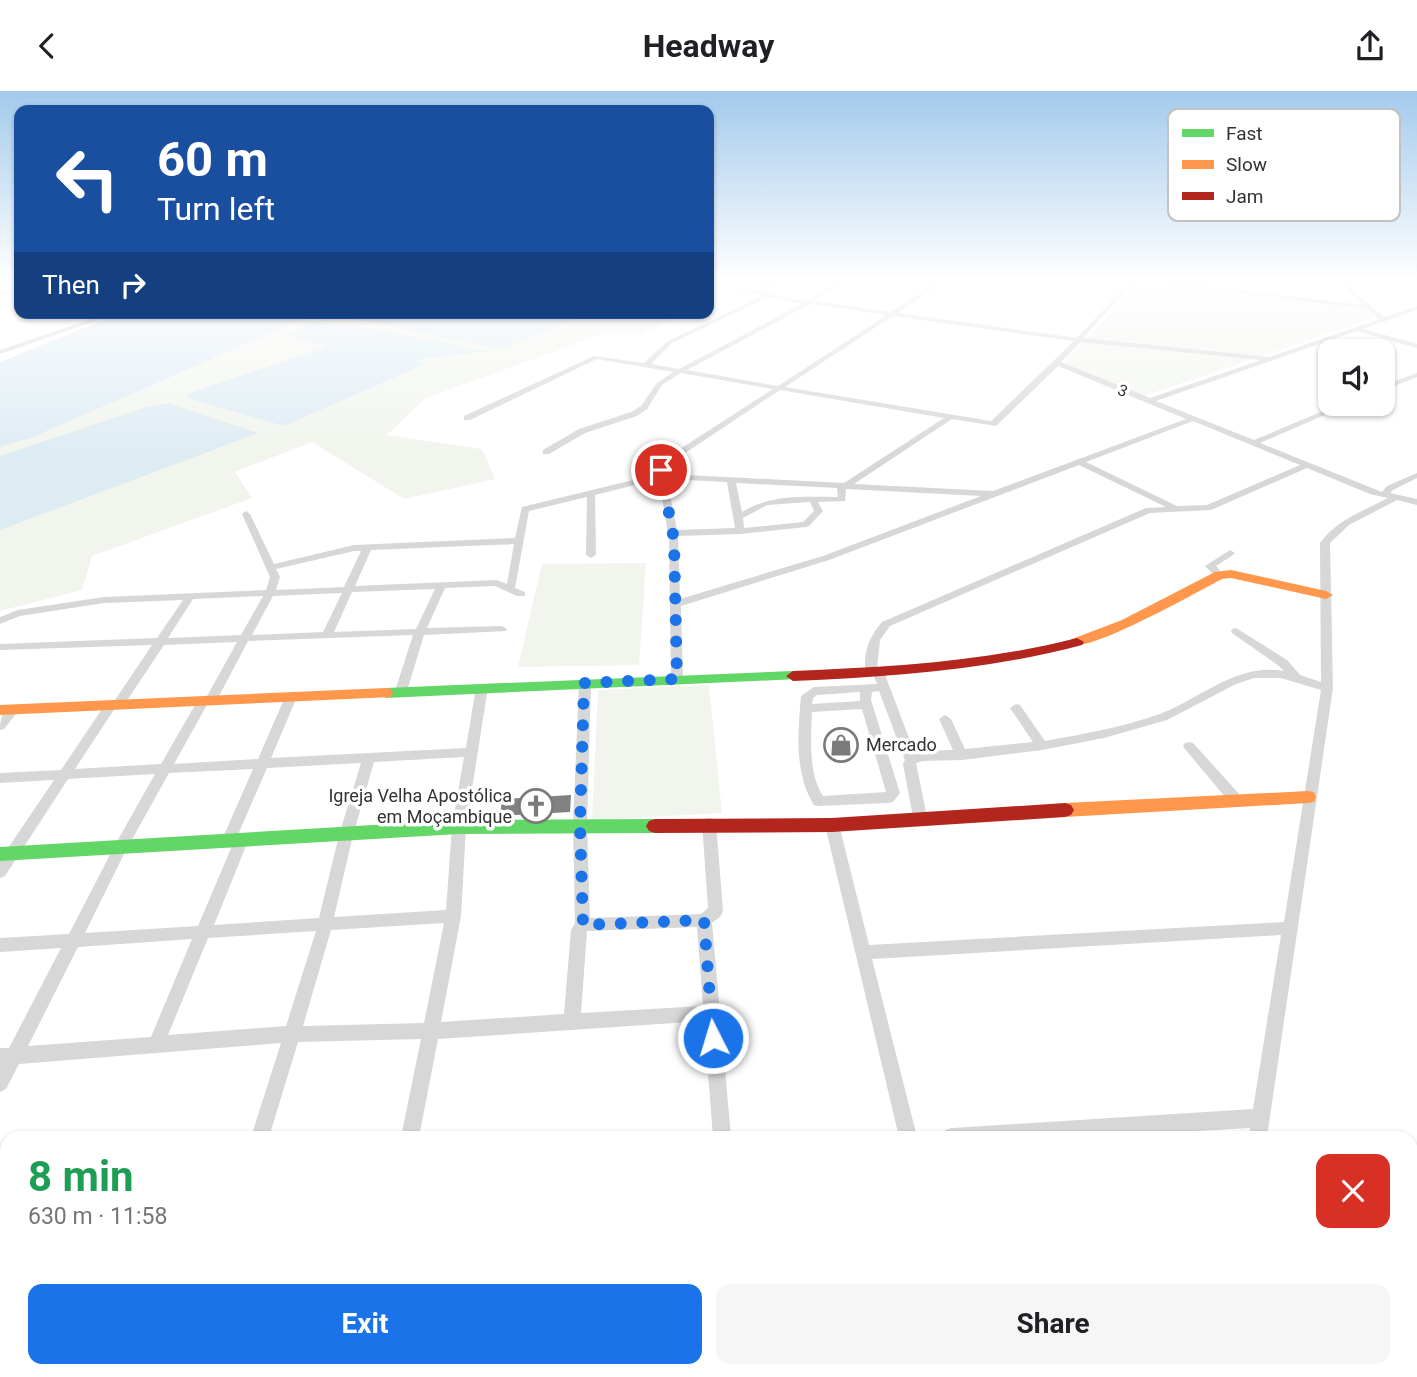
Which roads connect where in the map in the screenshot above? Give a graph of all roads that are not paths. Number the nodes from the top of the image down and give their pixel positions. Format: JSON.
{"nodes":[{"id":1,"x":33,"y":341,"type":"edge"},
{"id":2,"x":672,"y":341,"type":"edge"},
{"id":3,"x":736,"y":341,"type":"edge"},
{"id":4,"x":851,"y":341,"type":"edge"},
{"id":5,"x":1079,"y":341,"type":"edge"},
{"id":6,"x":1100,"y":341,"type":"edge"},
{"id":7,"x":1322,"y":341,"type":"edge"},
{"id":8,"x":1399,"y":341,"type":"edge"},
{"id":9,"x":1417,"y":346,"type":"edge"},
{"id":10,"x":0,"y":352,"type":"edge"},
{"id":11,"x":1269,"y":359,"type":"junction"},
{"id":12,"x":1057,"y":363,"type":"junction"},
{"id":13,"x":645,"y":366,"type":"junction"},
{"id":14,"x":680,"y":371,"type":"junction"},
{"id":15,"x":1415,"y":377,"type":"edge"},
{"id":16,"x":1395,"y":384,"type":"edge"},
{"id":17,"x":779,"y":388,"type":"junction"},
{"id":18,"x":1149,"y":401,"type":"junction"},
{"id":19,"x":1318,"y":416,"type":"edge"},
{"id":20,"x":467,"y":418,"type":"dead end"},
{"id":21,"x":948,"y":418,"type":"junction"},
{"id":22,"x":1192,"y":418,"type":"junction"},
{"id":23,"x":1252,"y":444,"type":"junction"},
{"id":24,"x":546,"y":452,"type":"dead end"},
{"id":25,"x":1079,"y":462,"type":"junction"},
{"id":26,"x":1307,"y":465,"type":"junction"},
{"id":27,"x":1417,"y":475,"type":"edge"},
{"id":28,"x":662,"y":477,"type":"junction"},
{"id":29,"x":731,"y":479,"type":"junction"},
{"id":30,"x":844,"y":485,"type":"junction"},
{"id":31,"x":591,"y":493,"type":"junction"},
{"id":32,"x":993,"y":493,"type":"junction"},
{"id":33,"x":1390,"y":496,"type":"junction"},
{"id":34,"x":813,"y":500,"type":"junction"},
{"id":35,"x":1417,"y":502,"type":"edge"},
{"id":36,"x":1177,"y":509,"type":"junction"},
{"id":37,"x":246,"y":514,"type":"dead end"},
{"id":38,"x":738,"y":516,"type":"junction"},
{"id":39,"x":740,"y":531,"type":"junction"},
{"id":40,"x":672,"y":533,"type":"junction"},
{"id":41,"x":518,"y":541,"type":"junction"},
{"id":42,"x":367,"y":548,"type":"junction"},
{"id":43,"x":1230,"y":552,"type":"dead end"},
{"id":44,"x":591,"y":555,"type":"dead end"},
{"id":45,"x":272,"y":567,"type":"junction"},
{"id":46,"x":1219,"y":575,"type":"junction"},
{"id":47,"x":442,"y":585,"type":"junction"},
{"id":48,"x":511,"y":587,"type":"junction"},
{"id":49,"x":347,"y":588,"type":"junction"},
{"id":50,"x":270,"y":592,"type":"junction"},
{"id":51,"x":521,"y":594,"type":"dead end"},
{"id":52,"x":191,"y":595,"type":"junction"},
{"id":53,"x":1326,"y":595,"type":"junction"},
{"id":54,"x":675,"y":604,"type":"junction"},
{"id":55,"x":0,"y":621,"type":"edge"},
{"id":56,"x":502,"y":629,"type":"dead end"},
{"id":57,"x":420,"y":631,"type":"junction"},
{"id":58,"x":1236,"y":631,"type":"dead end"},
{"id":59,"x":327,"y":636,"type":"junction"},
{"id":60,"x":246,"y":638,"type":"junction"},
{"id":61,"x":162,"y":641,"type":"junction"},
{"id":62,"x":0,"y":647,"type":"edge"},
{"id":63,"x":677,"y":679,"type":"junction"},
{"id":64,"x":1297,"y":679,"type":"junction"},
{"id":65,"x":874,"y":680,"type":"junction"},
{"id":66,"x":584,"y":683,"type":"junction"},
{"id":67,"x":482,"y":687,"type":"junction"},
{"id":68,"x":1327,"y":688,"type":"junction"},
{"id":69,"x":401,"y":691,"type":"junction"},
{"id":70,"x":291,"y":697,"type":"junction"},
{"id":71,"x":207,"y":701,"type":"junction"},
{"id":72,"x":866,"y":705,"type":"junction"},
{"id":73,"x":114,"y":706,"type":"junction"},
{"id":74,"x":806,"y":708,"type":"junction"},
{"id":75,"x":1016,"y":708,"type":"dead end"},
{"id":76,"x":7,"y":709,"type":"edge"},
{"id":77,"x":946,"y":719,"type":"dead end"},
{"id":78,"x":0,"y":726,"type":"edge"},
{"id":79,"x":1042,"y":746,"type":"junction"},
{"id":80,"x":1189,"y":746,"type":"dead end"},
{"id":81,"x":471,"y":752,"type":"junction"},
{"id":82,"x":962,"y":755,"type":"junction"},
{"id":83,"x":368,"y":760,"type":"junction"},
{"id":84,"x":911,"y":760,"type":"junction"},
{"id":85,"x":262,"y":765,"type":"junction"},
{"id":86,"x":164,"y":769,"type":"junction"},
{"id":87,"x":64,"y":775,"type":"junction"},
{"id":88,"x":0,"y":778,"type":"edge"},
{"id":89,"x":1308,"y":797,"type":"junction"},
{"id":90,"x":1236,"y":800,"type":"junction"},
{"id":91,"x":920,"y":817,"type":"junction"},
{"id":92,"x":709,"y":824,"type":"junction"},
{"id":93,"x":580,"y":825,"type":"junction"},
{"id":94,"x":832,"y":825,"type":"junction"},
{"id":95,"x":459,"y":827,"type":"junction"},
{"id":96,"x":345,"y":835,"type":"junction"},
{"id":97,"x":234,"y":841,"type":"junction"},
{"id":98,"x":120,"y":849,"type":"junction"},
{"id":99,"x":6,"y":854,"type":"edge"},
{"id":100,"x":0,"y":872,"type":"edge"},
{"id":101,"x":453,"y":916,"type":"junction"},
{"id":102,"x":704,"y":920,"type":"junction"},
{"id":103,"x":583,"y":925,"type":"junction"},
{"id":104,"x":325,"y":926,"type":"junction"},
{"id":105,"x":1290,"y":928,"type":"junction"},
{"id":106,"x":202,"y":934,"type":"junction"},
{"id":107,"x":72,"y":942,"type":"junction"},
{"id":108,"x":0,"y":945,"type":"edge"},
{"id":109,"x":865,"y":952,"type":"junction"},
{"id":110,"x":711,"y":1013,"type":"junction"},
{"id":111,"x":572,"y":1021,"type":"junction"},
{"id":112,"x":431,"y":1031,"type":"junction"},
{"id":113,"x":293,"y":1034,"type":"junction"},
{"id":114,"x":156,"y":1044,"type":"junction"},
{"id":115,"x":7,"y":1056,"type":"edge"},
{"id":116,"x":0,"y":1083,"type":"edge"},
{"id":117,"x":1260,"y":1118,"type":"junction"},
{"id":118,"x":262,"y":1131,"type":"edge"},
{"id":119,"x":411,"y":1131,"type":"edge"},
{"id":120,"x":721,"y":1131,"type":"edge"},
{"id":121,"x":907,"y":1131,"type":"edge"},
{"id":122,"x":1049,"y":1131,"type":"edge"},
{"id":123,"x":1259,"y":1131,"type":"edge"}],
"edges":[{"from":1,"to":10,"type":"street"},
{"from":2,"to":13,"type":"street"},
{"from":3,"to":14,"type":"street"},
{"from":4,"to":17,"type":"street"},
{"from":5,"to":12,"type":"street"},
{"from":6,"to":11,"type":"street"},
{"from":7,"to":11,"type":"street"},
{"from":8,"to":9,"type":"street"},
{"from":11,"to":18,"type":"street"},
{"from":12,"to":18,"type":"street","name":"3"},
{"from":12,"to":21,"type":"street"},
{"from":13,"to":14,"type":"street"},
{"from":13,"to":20,"type":"street"},
{"from":14,"to":17,"type":"street"},
{"from":14,"to":24,"type":"street"},
{"from":15,"to":16,"type":"street"},
{"from":17,"to":21,"type":"street"},
{"from":17,"to":28,"type":"street"},
{"from":18,"to":22,"type":"street"},
{"from":19,"to":23,"type":"street"},
{"from":21,"to":30,"type":"street"},
{"from":22,"to":23,"type":"street"},
{"from":22,"to":25,"type":"street"},
{"from":23,"to":26,"type":"street"},
{"from":25,"to":32,"type":"street"},
{"from":25,"to":36,"type":"street"},
{"from":26,"to":33,"type":"street"},
{"from":26,"to":36,"type":"street"},
{"from":27,"to":33,"type":"street"},
{"from":28,"to":29,"type":"street"},
{"from":28,"to":31,"type":"street"},
{"from":28,"to":40,"type":"street"},
{"from":29,"to":30,"type":"street"},
{"from":29,"to":38,"type":"street"},
{"from":30,"to":32,"type":"street"},
{"from":30,"to":34,"type":"street"},
{"from":31,"to":41,"type":"street"},
{"from":31,"to":44,"type":"street"},
{"from":32,"to":54,"type":"street"},
{"from":33,"to":35,"type":"street"},
{"from":33,"to":53,"type":"street"},
{"from":34,"to":38,"type":"street"},
{"from":34,"to":39,"type":"street"},
{"from":36,"to":65,"type":"street"},
{"from":37,"to":45,"type":"street"},
{"from":38,"to":39,"type":"street"},
{"from":39,"to":40,"type":"street"},
{"from":40,"to":54,"type":"street"},
{"from":41,"to":42,"type":"street"},
{"from":41,"to":48,"type":"street"},
{"from":42,"to":45,"type":"street"},
{"from":42,"to":49,"type":"street"},
{"from":43,"to":46,"type":"street"},
{"from":45,"to":50,"type":"street"},
{"from":46,"to":53,"type":"street"},
{"from":46,"to":65,"type":"street"},
{"from":47,"to":48,"type":"street"},
{"from":47,"to":49,"type":"street"},
{"from":47,"to":57,"type":"street"},
{"from":48,"to":51,"type":"street"},
{"from":49,"to":50,"type":"street"},
{"from":49,"to":59,"type":"street"},
{"from":50,"to":52,"type":"street"},
{"from":50,"to":60,"type":"street"},
{"from":52,"to":55,"type":"street"},
{"from":52,"to":61,"type":"street"},
{"from":53,"to":68,"type":"street"},
{"from":54,"to":63,"type":"street"},
{"from":56,"to":57,"type":"street"},
{"from":57,"to":59,"type":"street"},
{"from":57,"to":69,"type":"street"},
{"from":58,"to":64,"type":"street"},
{"from":59,"to":60,"type":"street"},
{"from":60,"to":61,"type":"street"},
{"from":60,"to":71,"type":"street"},
{"from":61,"to":62,"type":"street"},
{"from":61,"to":73,"type":"street"},
{"from":63,"to":65,"type":"street"},
{"from":63,"to":66,"type":"street"},
{"from":64,"to":68,"type":"street"},
{"from":64,"to":79,"type":"street"},
{"from":65,"to":72,"type":"street"},
{"from":65,"to":74,"type":"street"},
{"from":65,"to":84,"type":"street"},
{"from":66,"to":67,"type":"street"},
{"from":66,"to":93,"type":"street"},
{"from":67,"to":69,"type":"street"},
{"from":67,"to":81,"type":"street"},
{"from":68,"to":89,"type":"street"},
{"from":69,"to":70,"type":"street"},
{"from":70,"to":71,"type":"street"},
{"from":70,"to":85,"type":"street"},
{"from":71,"to":73,"type":"street"},
{"from":71,"to":86,"type":"street"},
{"from":72,"to":74,"type":"street"},
{"from":72,"to":74,"type":"street"},
{"from":73,"to":76,"type":"street"},
{"from":73,"to":87,"type":"street"},
{"from":75,"to":79,"type":"street"},
{"from":76,"to":78,"type":"street"},
{"from":77,"to":82,"type":"street"},
{"from":79,"to":82,"type":"street"},
{"from":80,"to":90,"type":"street"},
{"from":81,"to":83,"type":"street"},
{"from":81,"to":95,"type":"street"},
{"from":82,"to":84,"type":"street"},
{"from":83,"to":85,"type":"street"},
{"from":83,"to":96,"type":"street"},
{"from":84,"to":91,"type":"street"},
{"from":85,"to":86,"type":"street"},
{"from":85,"to":97,"type":"street"},
{"from":86,"to":87,"type":"street"},
{"from":86,"to":98,"type":"street"},
{"from":87,"to":88,"type":"street"},
{"from":87,"to":99,"type":"street"},
{"from":89,"to":90,"type":"street"},
{"from":89,"to":105,"type":"street"},
{"from":90,"to":91,"type":"street"},
{"from":91,"to":94,"type":"street"},
{"from":92,"to":93,"type":"street"},
{"from":92,"to":94,"type":"street"},
{"from":92,"to":102,"type":"street"},
{"from":93,"to":95,"type":"street"},
{"from":93,"to":103,"type":"street"},
{"from":94,"to":109,"type":"street"},
{"from":95,"to":96,"type":"street"},
{"from":95,"to":101,"type":"street"},
{"from":96,"to":97,"type":"street"},
{"from":96,"to":104,"type":"street"},
{"from":97,"to":98,"type":"street"},
{"from":97,"to":106,"type":"street"},
{"from":98,"to":99,"type":"street"},
{"from":98,"to":107,"type":"street"},
{"from":99,"to":100,"type":"street"},
{"from":101,"to":104,"type":"street"},
{"from":101,"to":112,"type":"street"},
{"from":102,"to":103,"type":"street"},
{"from":102,"to":110,"type":"street"},
{"from":103,"to":111,"type":"street"},
{"from":104,"to":106,"type":"street"},
{"from":104,"to":113,"type":"street"},
{"from":105,"to":109,"type":"street"},
{"from":105,"to":117,"type":"street"},
{"from":106,"to":107,"type":"street"},
{"from":106,"to":114,"type":"street"},
{"from":107,"to":108,"type":"street"},
{"from":107,"to":115,"type":"street"},
{"from":109,"to":121,"type":"street"},
{"from":110,"to":111,"type":"street"},
{"from":110,"to":120,"type":"street"},
{"from":111,"to":112,"type":"street"},
{"from":112,"to":113,"type":"street"},
{"from":112,"to":119,"type":"street"},
{"from":113,"to":114,"type":"street"},
{"from":113,"to":118,"type":"street"},
{"from":114,"to":115,"type":"street"},
{"from":115,"to":116,"type":"street"},
{"from":117,"to":122,"type":"street"},
{"from":117,"to":123,"type":"street"}]}
